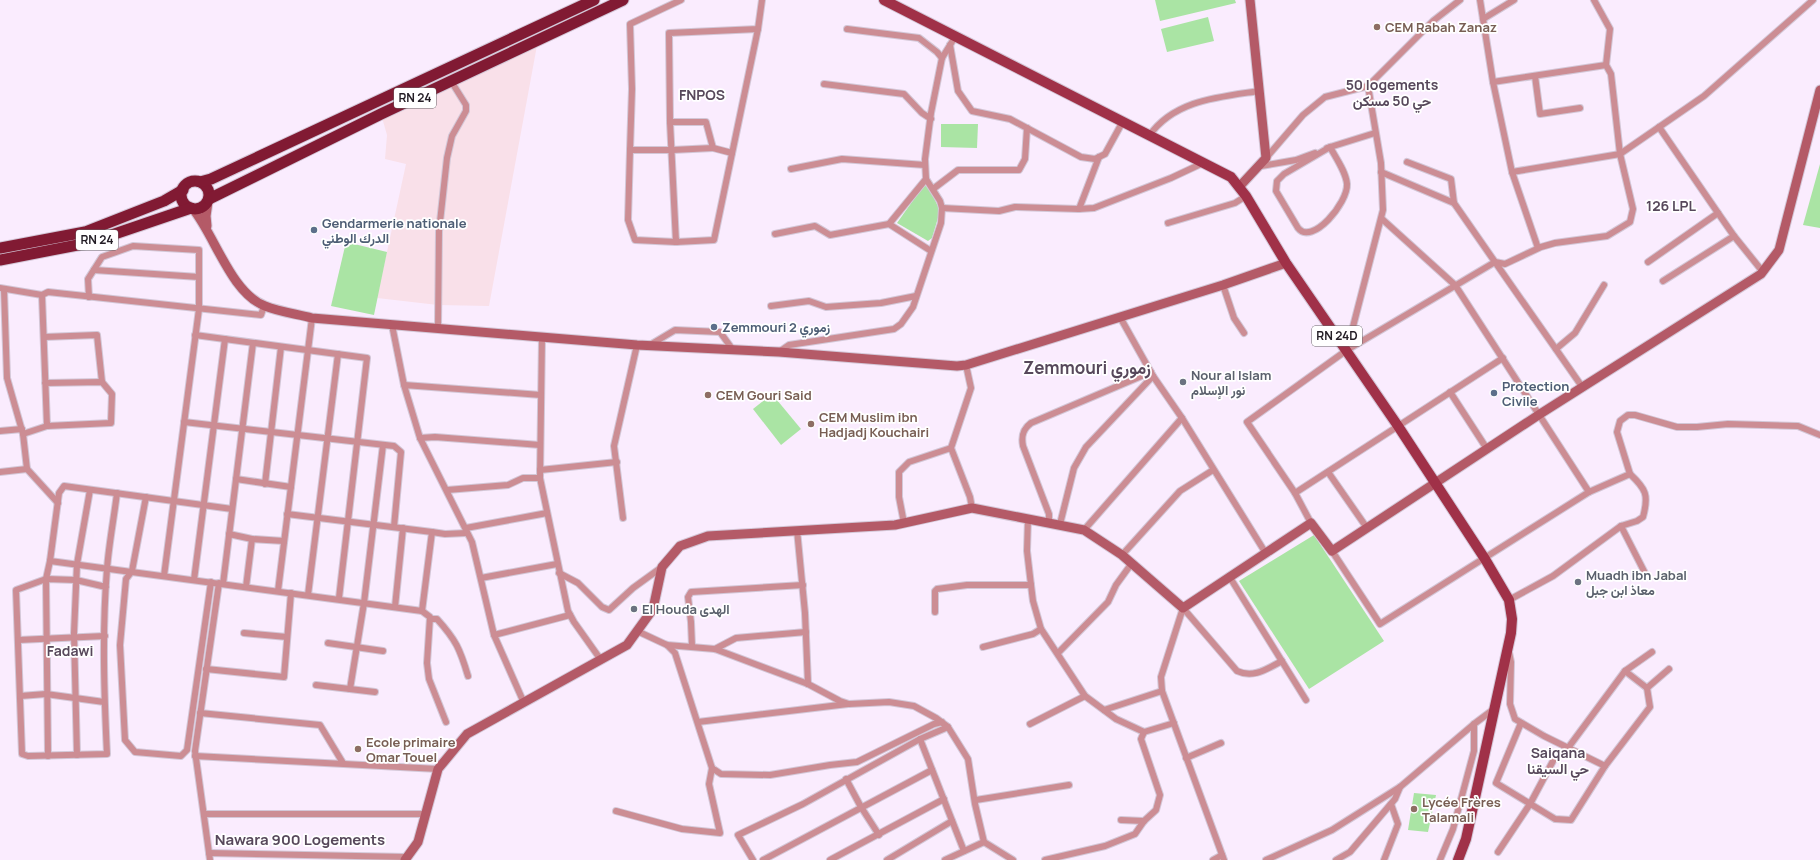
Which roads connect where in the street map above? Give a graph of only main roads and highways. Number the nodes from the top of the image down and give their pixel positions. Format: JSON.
{"nodes":[{"id":1,"x":594,"y":0,"type":"edge"},
{"id":2,"x":623,"y":0,"type":"edge"},
{"id":3,"x":884,"y":0,"type":"edge"},
{"id":4,"x":200,"y":182,"type":"junction"},
{"id":5,"x":182,"y":190,"type":"junction"},
{"id":6,"x":208,"y":200,"type":"junction"},
{"id":7,"x":192,"y":208,"type":"junction"},
{"id":8,"x":0,"y":248,"type":"edge"},
{"id":9,"x":0,"y":260,"type":"edge"},
{"id":10,"x":1458,"y":860,"type":"edge"}],
"edges":[{"from":1,"to":4,"type":"highway","number":"RN 24"},
{"from":2,"to":6,"type":"highway","number":"RN 24"},
{"from":3,"to":10,"type":"main road","number":"RN 24D"},
{"from":4,"to":5,"type":"highway"},
{"from":4,"to":6,"type":"highway"},
{"from":5,"to":7,"type":"highway"},
{"from":5,"to":8,"type":"highway","number":"RN 24"},
{"from":6,"to":7,"type":"highway"},
{"from":7,"to":9,"type":"highway","number":"RN 24"}]}
